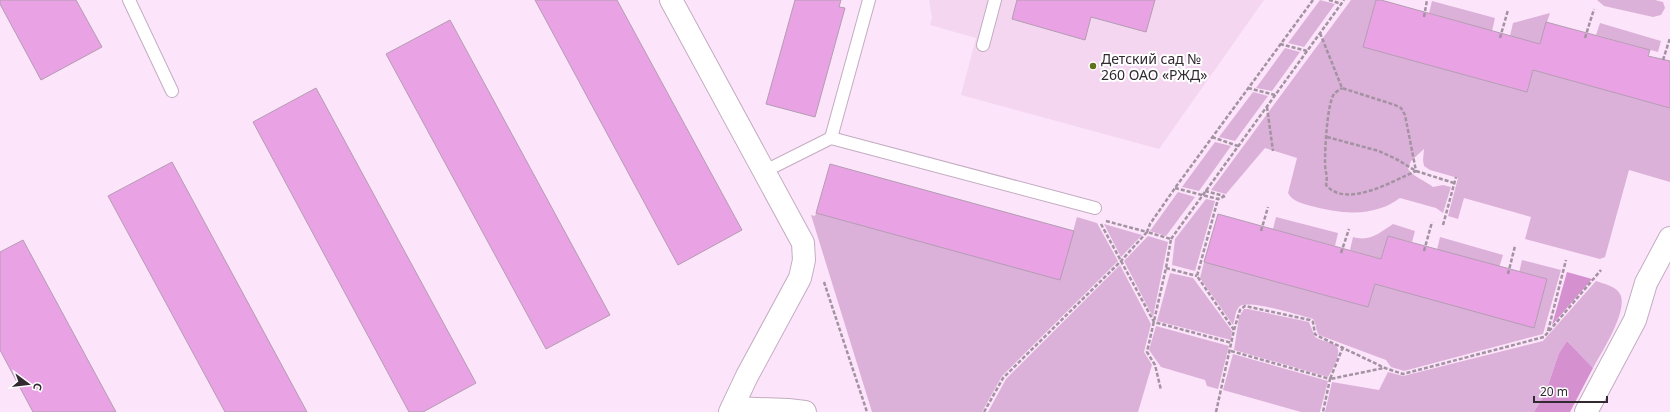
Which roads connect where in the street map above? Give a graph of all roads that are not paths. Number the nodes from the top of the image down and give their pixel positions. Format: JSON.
{"nodes":[{"id":1,"x":129,"y":0,"type":"edge"},
{"id":2,"x":672,"y":0,"type":"edge"},
{"id":3,"x":869,"y":0,"type":"edge"},
{"id":4,"x":995,"y":0,"type":"edge"},
{"id":5,"x":983,"y":45,"type":"dead end"},
{"id":6,"x":172,"y":91,"type":"dead end"},
{"id":7,"x":830,"y":138,"type":"junction"},
{"id":8,"x":765,"y":171,"type":"junction"},
{"id":9,"x":1095,"y":208,"type":"dead end"},
{"id":10,"x":1670,"y":238,"type":"edge"},
{"id":11,"x":731,"y":410,"type":"edge"},
{"id":12,"x":805,"y":412,"type":"edge"},
{"id":13,"x":1586,"y":412,"type":"edge"}],
"edges":[{"from":1,"to":6,"type":"lane"},
{"from":2,"to":8,"type":"street"},
{"from":3,"to":7,"type":"lane"},
{"from":4,"to":5,"type":"lane"},
{"from":7,"to":8,"type":"lane"},
{"from":7,"to":9,"type":"lane"},
{"from":8,"to":11,"type":"street"},
{"from":10,"to":13,"type":"street"},
{"from":11,"to":12,"type":"street"}]}
